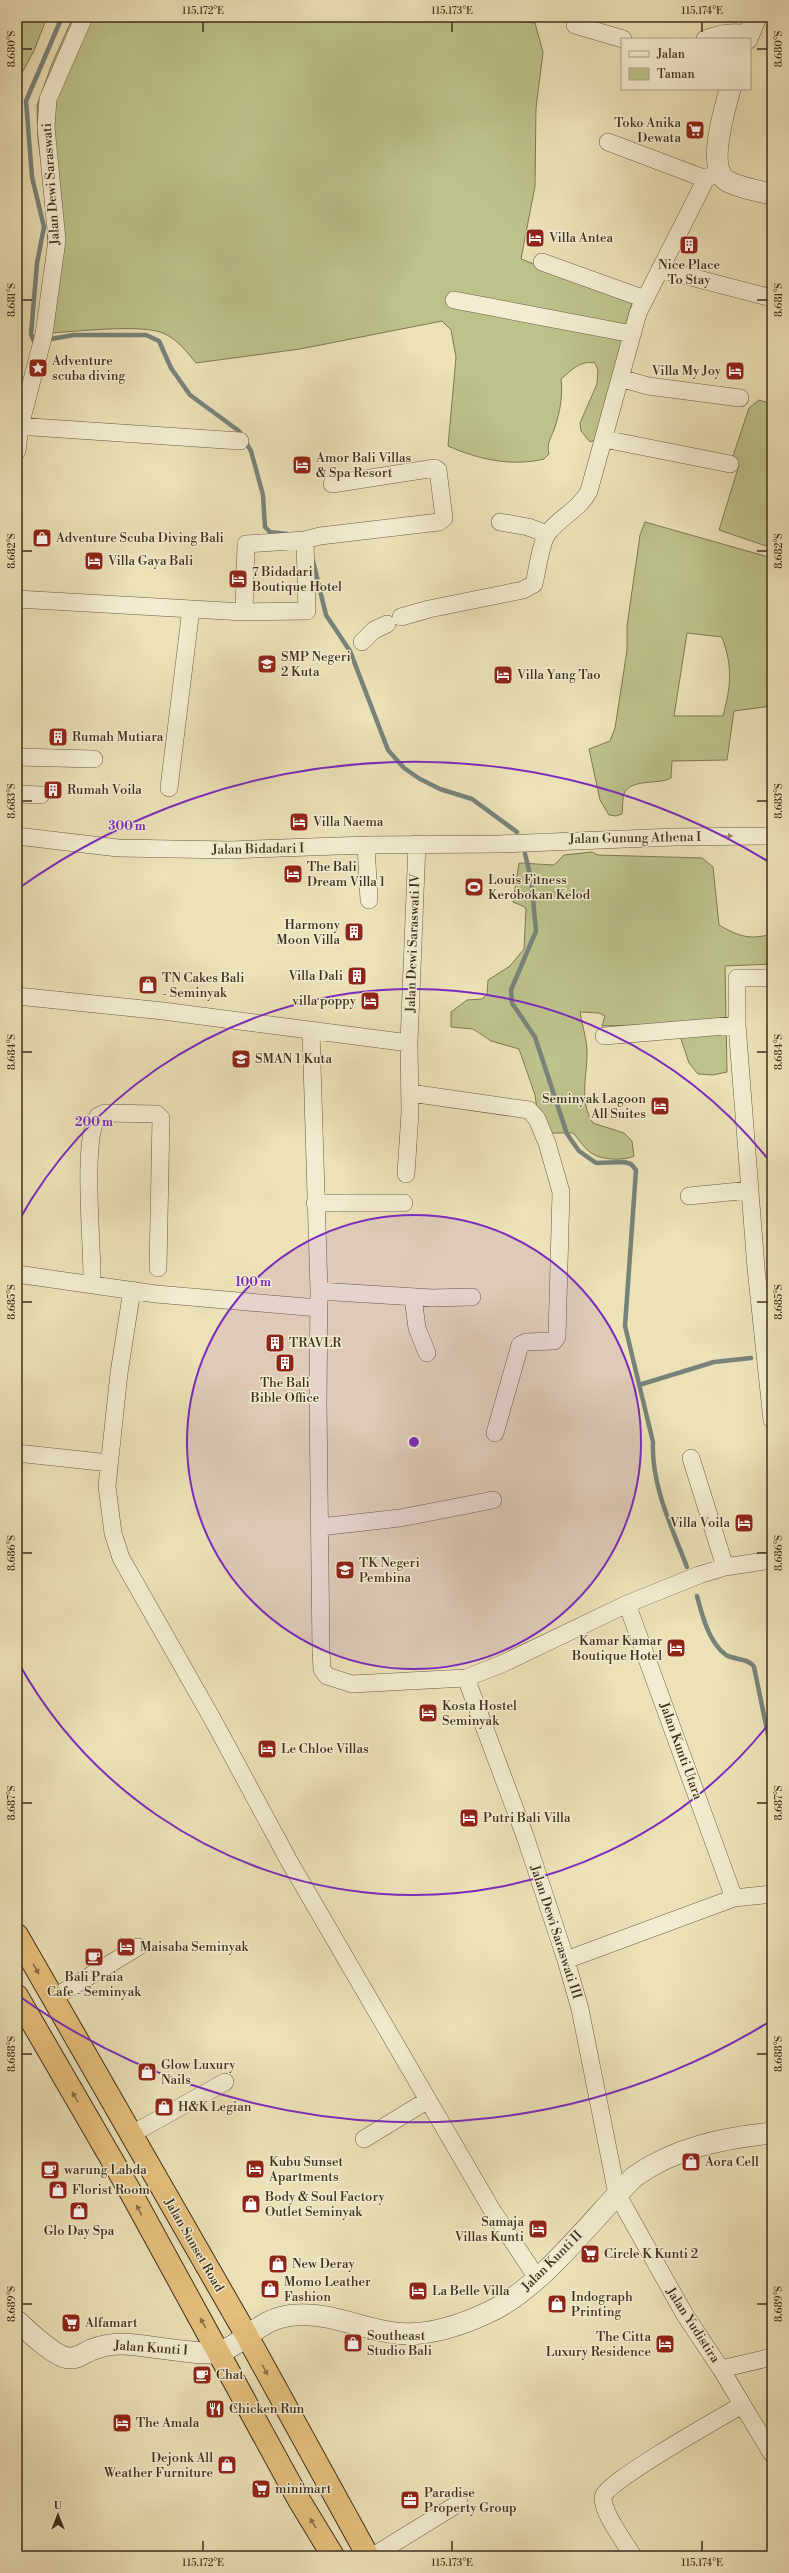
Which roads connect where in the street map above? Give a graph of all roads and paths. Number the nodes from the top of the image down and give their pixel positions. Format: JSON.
{"nodes":[{"id":1,"x":84,"y":17,"type":"edge"},
{"id":2,"x":575,"y":25,"type":"dead end"},
{"id":3,"x":751,"y":30,"type":"edge"},
{"id":4,"x":621,"y":38,"type":"edge"},
{"id":5,"x":708,"y":38,"type":"edge"},
{"id":6,"x":730,"y":90,"type":"edge"},
{"id":7,"x":608,"y":142,"type":"dead end"},
{"id":8,"x":713,"y":175,"type":"junction"},
{"id":9,"x":772,"y":194,"type":"edge"},
{"id":10,"x":542,"y":262,"type":"dead end"},
{"id":11,"x":660,"y":269,"type":"junction"},
{"id":12,"x":772,"y":298,"type":"edge"},
{"id":13,"x":645,"y":299,"type":"junction"},
{"id":14,"x":454,"y":300,"type":"dead end"},
{"id":15,"x":632,"y":334,"type":"junction"},
{"id":16,"x":620,"y":378,"type":"junction"},
{"id":17,"x":740,"y":398,"type":"dead end"},
{"id":18,"x":18,"y":426,"type":"edge"},
{"id":19,"x":604,"y":439,"type":"junction"},
{"id":20,"x":240,"y":441,"type":"dead end"},
{"id":21,"x":17,"y":451,"type":"edge"},
{"id":22,"x":730,"y":464,"type":"dead end"},
{"id":23,"x":332,"y":484,"type":"dead end"},
{"id":24,"x":500,"y":522,"type":"dead end"},
{"id":25,"x":547,"y":534,"type":"junction"},
{"id":26,"x":305,"y":540,"type":"junction"},
{"id":27,"x":17,"y":599,"type":"edge"},
{"id":28,"x":191,"y":609,"type":"junction"},
{"id":29,"x":244,"y":612,"type":"junction"},
{"id":30,"x":362,"y":642,"type":"dead end"},
{"id":31,"x":17,"y":756,"type":"edge"},
{"id":32,"x":94,"y":758,"type":"dead end"},
{"id":33,"x":169,"y":788,"type":"dead end"},
{"id":34,"x":17,"y":794,"type":"edge"},
{"id":35,"x":41,"y":795,"type":"dead end"},
{"id":36,"x":17,"y":836,"type":"edge"},
{"id":37,"x":772,"y":836,"type":"edge"},
{"id":38,"x":417,"y":844,"type":"junction"},
{"id":39,"x":499,"y":844,"type":"joint"},
{"id":40,"x":366,"y":845,"type":"junction"},
{"id":41,"x":369,"y":900,"type":"dead end"},
{"id":42,"x":772,"y":978,"type":"edge"},
{"id":43,"x":17,"y":996,"type":"edge"},
{"id":44,"x":737,"y":1025,"type":"junction"},
{"id":45,"x":311,"y":1031,"type":"junction"},
{"id":46,"x":604,"y":1036,"type":"dead end"},
{"id":47,"x":409,"y":1043,"type":"junction"},
{"id":48,"x":410,"y":1093,"type":"junction"},
{"id":49,"x":406,"y":1174,"type":"dead end"},
{"id":50,"x":750,"y":1190,"type":"junction"},
{"id":51,"x":689,"y":1196,"type":"dead end"},
{"id":52,"x":315,"y":1203,"type":"junction"},
{"id":53,"x":404,"y":1203,"type":"dead end"},
{"id":54,"x":158,"y":1268,"type":"dead end"},
{"id":55,"x":17,"y":1274,"type":"edge"},
{"id":56,"x":92,"y":1283,"type":"junction"},
{"id":57,"x":132,"y":1290,"type":"junction"},
{"id":58,"x":319,"y":1291,"type":"junction"},
{"id":59,"x":413,"y":1297,"type":"junction"},
{"id":60,"x":472,"y":1297,"type":"dead end"},
{"id":61,"x":318,"y":1308,"type":"junction"},
{"id":62,"x":427,"y":1353,"type":"dead end"},
{"id":63,"x":772,"y":1420,"type":"edge"},
{"id":64,"x":495,"y":1432,"type":"dead end"},
{"id":65,"x":17,"y":1453,"type":"edge"},
{"id":66,"x":691,"y":1458,"type":"dead end"},
{"id":67,"x":109,"y":1463,"type":"junction"},
{"id":68,"x":493,"y":1500,"type":"dead end"},
{"id":69,"x":320,"y":1527,"type":"junction"},
{"id":70,"x":772,"y":1560,"type":"edge"},
{"id":71,"x":725,"y":1567,"type":"junction"},
{"id":72,"x":628,"y":1604,"type":"junction"},
{"id":73,"x":466,"y":1678,"type":"junction"},
{"id":74,"x":772,"y":1894,"type":"edge"},
{"id":75,"x":734,"y":1898,"type":"junction"},
{"id":76,"x":17,"y":1935,"type":"edge"},
{"id":77,"x":138,"y":1947,"type":"dead end"},
{"id":78,"x":566,"y":1960,"type":"junction"},
{"id":79,"x":17,"y":1996,"type":"edge"},
{"id":80,"x":53,"y":1998,"type":"junction"},
{"id":81,"x":225,"y":2082,"type":"dead end"},
{"id":82,"x":428,"y":2100,"type":"junction"},
{"id":83,"x":772,"y":2133,"type":"edge"},
{"id":84,"x":132,"y":2134,"type":"junction"},
{"id":85,"x":364,"y":2139,"type":"dead end"},
{"id":86,"x":617,"y":2194,"type":"junction"},
{"id":87,"x":537,"y":2278,"type":"junction"},
{"id":88,"x":17,"y":2321,"type":"edge"},
{"id":89,"x":247,"y":2336,"type":"junction"},
{"id":90,"x":219,"y":2353,"type":"junction"},
{"id":91,"x":772,"y":2357,"type":"edge"},
{"id":92,"x":721,"y":2369,"type":"junction"},
{"id":93,"x":742,"y":2405,"type":"junction"},
{"id":94,"x":772,"y":2454,"type":"edge"},
{"id":95,"x":459,"y":2503,"type":"dead end"},
{"id":96,"x":333,"y":2556,"type":"edge"},
{"id":97,"x":368,"y":2556,"type":"edge"},
{"id":98,"x":373,"y":2556,"type":"edge"},
{"id":99,"x":633,"y":2556,"type":"edge"}],
"edges":[{"from":1,"to":18,"type":"street","name":"Jalan Dewi Saraswati"},
{"from":2,"to":4,"type":"street"},
{"from":3,"to":5,"type":"street"},
{"from":6,"to":8,"type":"street"},
{"from":7,"to":8,"type":"street"},
{"from":8,"to":9,"type":"street"},
{"from":8,"to":11,"type":"street"},
{"from":10,"to":13,"type":"street"},
{"from":11,"to":12,"type":"street"},
{"from":11,"to":13,"type":"street"},
{"from":13,"to":15,"type":"street"},
{"from":14,"to":15,"type":"street"},
{"from":15,"to":16,"type":"street"},
{"from":16,"to":17,"type":"street"},
{"from":16,"to":19,"type":"street"},
{"from":18,"to":20,"type":"street"},
{"from":18,"to":21,"type":"street","name":"Jalan Dewi Saraswati"},
{"from":19,"to":22,"type":"street"},
{"from":19,"to":25,"type":"street"},
{"from":23,"to":26,"type":"street"},
{"from":24,"to":25,"type":"street"},
{"from":25,"to":30,"type":"street"},
{"from":26,"to":29,"type":"street"},
{"from":26,"to":29,"type":"street"},
{"from":27,"to":28,"type":"street"},
{"from":28,"to":29,"type":"street"},
{"from":28,"to":33,"type":"street"},
{"from":31,"to":32,"type":"street"},
{"from":34,"to":35,"type":"street"},
{"from":36,"to":40,"type":"street","name":"Jalan Bidadari I"},
{"from":39,"to":37,"type":"street","name":"Jalan Gunung Athena I","one_way":true},
{"from":38,"to":39,"type":"street","name":"Jalan Bidadari I"},
{"from":38,"to":40,"type":"street","name":"Jalan Bidadari I"},
{"from":38,"to":47,"type":"street","name":"Jalan Dewi Saraswati IV"},
{"from":40,"to":41,"type":"street"},
{"from":42,"to":44,"type":"street"},
{"from":43,"to":45,"type":"street"},
{"from":44,"to":46,"type":"street"},
{"from":44,"to":50,"type":"street"},
{"from":45,"to":47,"type":"street"},
{"from":45,"to":52,"type":"street"},
{"from":47,"to":48,"type":"street","name":"Jalan Dewi Saraswati IV"},
{"from":48,"to":49,"type":"street","name":"Jalan Dewi Saraswati IV"},
{"from":48,"to":64,"type":"street"},
{"from":50,"to":51,"type":"street"},
{"from":50,"to":63,"type":"street"},
{"from":52,"to":53,"type":"street"},
{"from":52,"to":58,"type":"street"},
{"from":54,"to":56,"type":"street"},
{"from":55,"to":56,"type":"street"},
{"from":56,"to":57,"type":"street"},
{"from":57,"to":61,"type":"street"},
{"from":57,"to":67,"type":"street"},
{"from":58,"to":59,"type":"street"},
{"from":58,"to":61,"type":"street"},
{"from":59,"to":60,"type":"street"},
{"from":59,"to":62,"type":"street"},
{"from":61,"to":69,"type":"street"},
{"from":65,"to":67,"type":"street"},
{"from":66,"to":71,"type":"street"},
{"from":67,"to":82,"type":"street"},
{"from":68,"to":69,"type":"street"},
{"from":69,"to":73,"type":"street"},
{"from":70,"to":71,"type":"street"},
{"from":71,"to":72,"type":"street"},
{"from":72,"to":73,"type":"street"},
{"from":72,"to":75,"type":"street","name":"Jalan Kunti Utara"},
{"from":73,"to":78,"type":"street","name":"Jalan Dewi Saraswati III"},
{"from":74,"to":75,"type":"street"},
{"from":75,"to":78,"type":"street"},
{"from":76,"to":80,"type":"highway","name":"Jalan Sunset Road","one_way":true},
{"from":77,"to":80,"type":"street"},
{"from":78,"to":86,"type":"street","name":"Jalan Dewi Saraswati III"},
{"from":90,"to":79,"type":"highway","one_way":true},
{"from":80,"to":84,"type":"highway","name":"Jalan Sunset Road"},
{"from":81,"to":84,"type":"street"},
{"from":82,"to":85,"type":"street"},
{"from":82,"to":87,"type":"street"},
{"from":83,"to":86,"type":"street","name":"Jalan Kunti II"},
{"from":84,"to":89,"type":"highway","name":"Jalan Sunset Road"},
{"from":86,"to":87,"type":"street","name":"Jalan Kunti II"},
{"from":86,"to":92,"type":"street","name":"Jalan Yudistira"},
{"from":87,"to":89,"type":"street","name":"Jalan Kunti II"},
{"from":88,"to":90,"type":"street","name":"Jalan Kunti I"},
{"from":89,"to":90,"type":"street"},
{"from":89,"to":97,"type":"highway","name":"Jalan Sunset Road","one_way":true},
{"from":96,"to":90,"type":"highway","one_way":true},
{"from":91,"to":92,"type":"street"},
{"from":92,"to":93,"type":"street","name":"Jalan Yudistira"},
{"from":93,"to":94,"type":"street","name":"Jalan Yudistira"},
{"from":93,"to":99,"type":"street"},
{"from":95,"to":98,"type":"street"}]}
